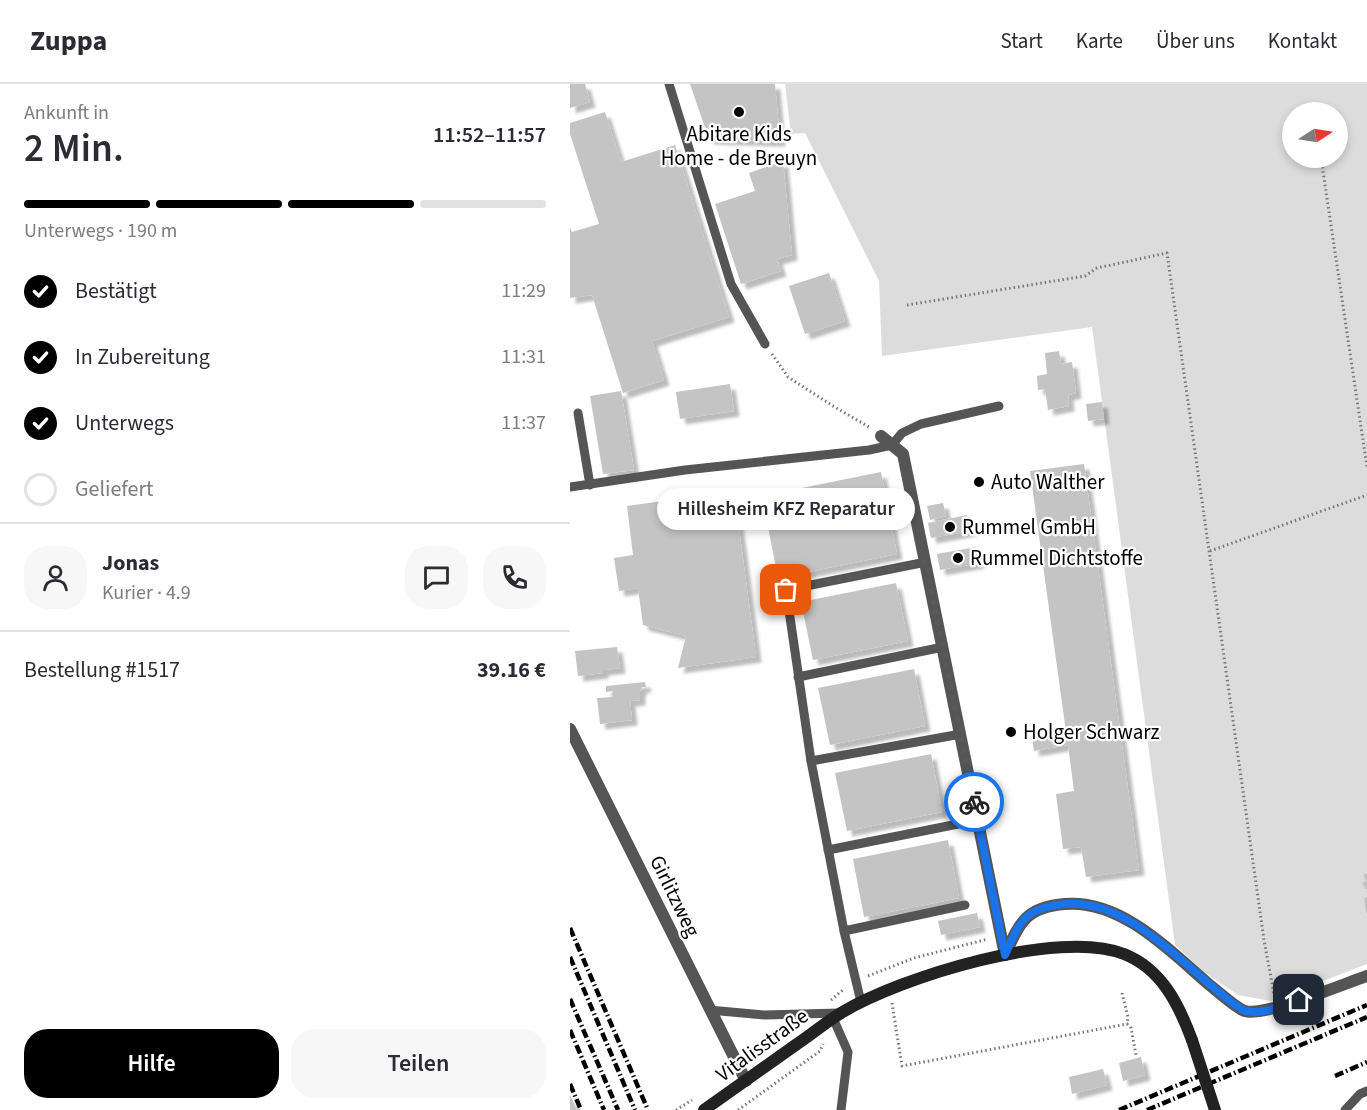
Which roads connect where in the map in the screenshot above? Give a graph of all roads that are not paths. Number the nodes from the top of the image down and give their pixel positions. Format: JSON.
{"nodes":[{"id":1,"x":669,"y":84,"type":"edge"},
{"id":2,"x":765,"y":344,"type":"dead end"},
{"id":3,"x":999,"y":406,"type":"dead end"},
{"id":4,"x":578,"y":413,"type":"dead end"},
{"id":5,"x":881,"y":436,"type":"dead end"},
{"id":6,"x":892,"y":445,"type":"junction"},
{"id":7,"x":590,"y":485,"type":"junction"},
{"id":8,"x":570,"y":488,"type":"edge"},
{"id":9,"x":926,"y":562,"type":"junction"},
{"id":10,"x":943,"y":647,"type":"junction"},
{"id":11,"x":798,"y":677,"type":"junction"},
{"id":12,"x":570,"y":729,"type":"edge"},
{"id":13,"x":961,"y":734,"type":"junction"},
{"id":14,"x":811,"y":761,"type":"junction"},
{"id":15,"x":978,"y":820,"type":"junction"},
{"id":16,"x":828,"y":850,"type":"junction"},
{"id":17,"x":965,"y":905,"type":"dead end"},
{"id":18,"x":844,"y":931,"type":"junction"},
{"id":19,"x":1005,"y":955,"type":"junction"},
{"id":20,"x":1367,"y":976,"type":"edge"},
{"id":21,"x":861,"y":1002,"type":"junction"},
{"id":22,"x":709,"y":1010,"type":"junction"},
{"id":23,"x":837,"y":1015,"type":"junction"},
{"id":24,"x":746,"y":1081,"type":"junction"},
{"id":25,"x":1367,"y":1091,"type":"edge"},
{"id":26,"x":704,"y":1110,"type":"edge"},
{"id":27,"x":841,"y":1110,"type":"edge"},
{"id":28,"x":1215,"y":1110,"type":"edge"},
{"id":29,"x":1345,"y":1110,"type":"edge"}],
"edges":[{"from":1,"to":2,"type":"lane"},
{"from":3,"to":6,"type":"lane"},
{"from":4,"to":7,"type":"lane"},
{"from":5,"to":6,"type":"street"},
{"from":6,"to":7,"type":"lane"},
{"from":6,"to":9,"type":"street"},
{"from":7,"to":8,"type":"lane"},
{"from":9,"to":10,"type":"street"},
{"from":9,"to":11,"type":"lane"},
{"from":10,"to":11,"type":"lane"},
{"from":10,"to":13,"type":"street"},
{"from":11,"to":14,"type":"lane"},
{"from":12,"to":22,"type":"street","name":"Girlitzweg"},
{"from":13,"to":14,"type":"lane"},
{"from":13,"to":15,"type":"street"},
{"from":14,"to":16,"type":"lane"},
{"from":15,"to":16,"type":"lane"},
{"from":15,"to":19,"type":"street"},
{"from":16,"to":18,"type":"lane"},
{"from":17,"to":18,"type":"lane"},
{"from":18,"to":21,"type":"lane"},
{"from":19,"to":20,"type":"street"},
{"from":19,"to":21,"type":"street","name":"Vitalisstraße"},
{"from":19,"to":28,"type":"street","name":"Vitalisstraße","bridge":true},
{"from":21,"to":23,"type":"street","name":"Vitalisstraße"},
{"from":22,"to":23,"type":"lane","name":"Vitalisstraße"},
{"from":22,"to":24,"type":"street","name":"Girlitzweg"},
{"from":23,"to":24,"type":"street","name":"Vitalisstraße"},
{"from":23,"to":27,"type":"lane"},
{"from":24,"to":26,"type":"street","name":"Vitalisstraße"},
{"from":25,"to":29,"type":"lane"}]}
